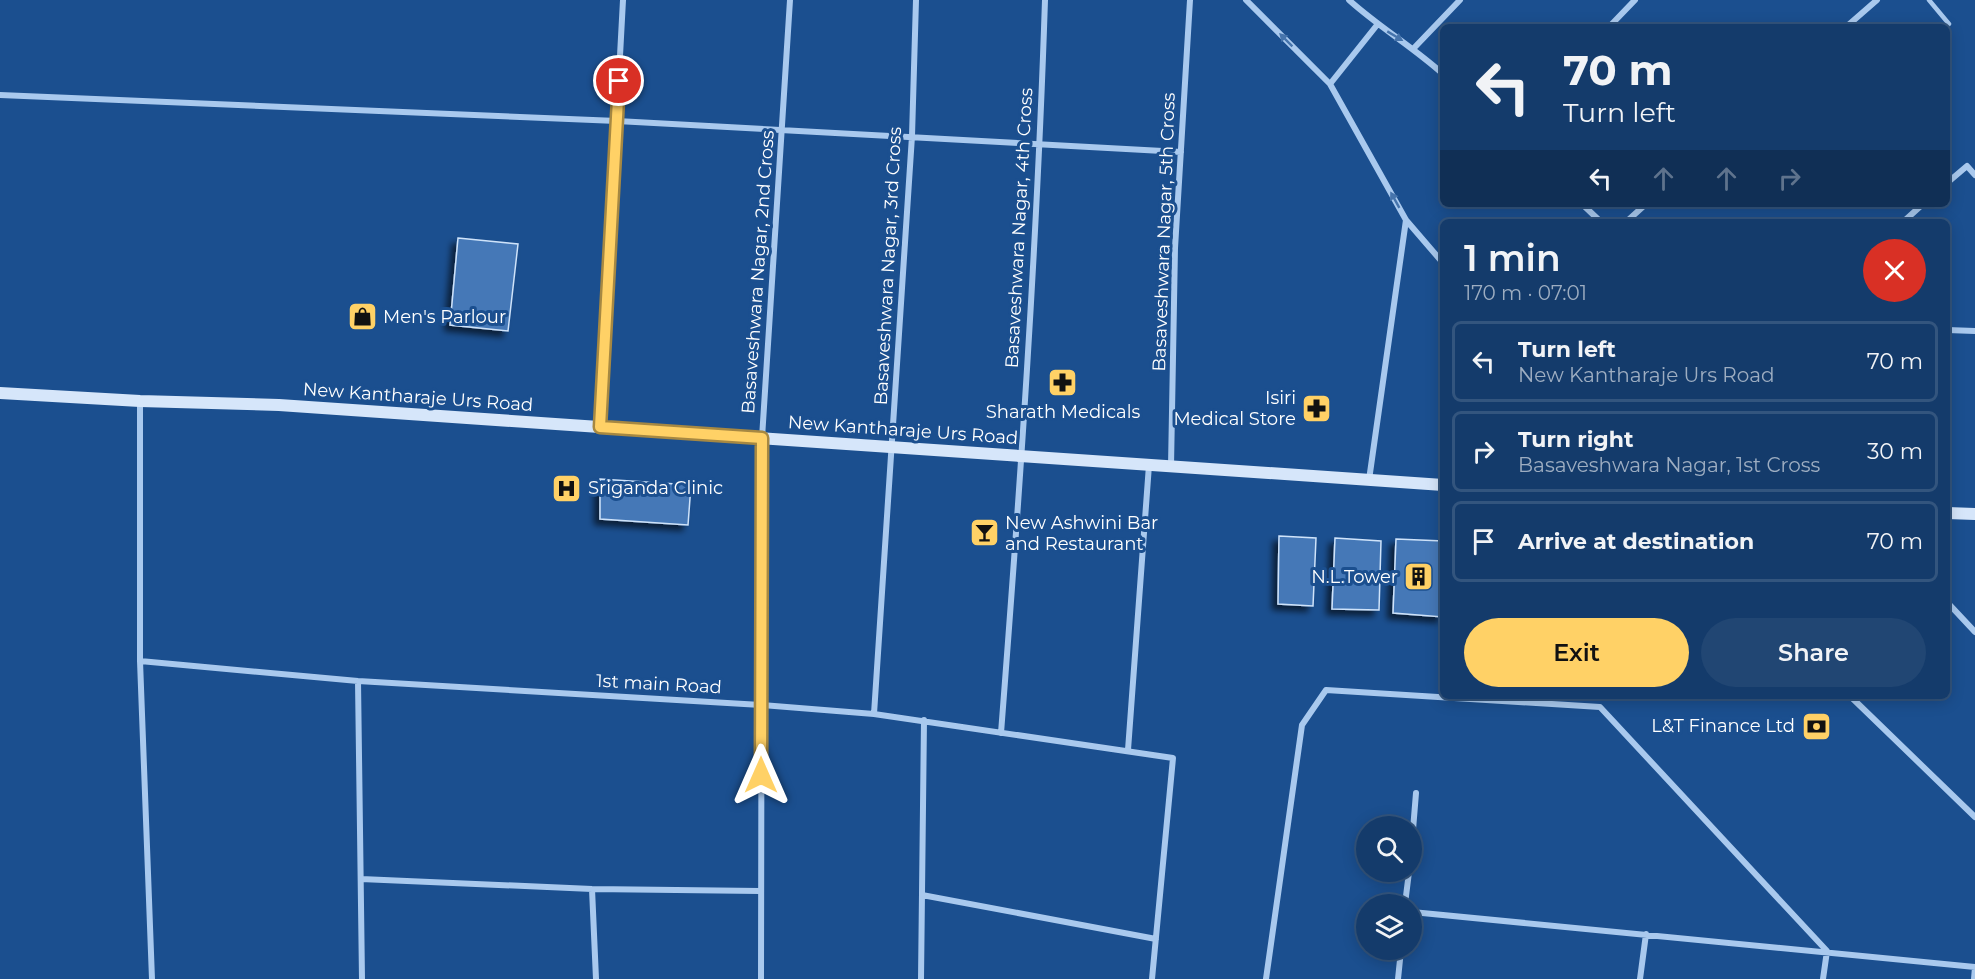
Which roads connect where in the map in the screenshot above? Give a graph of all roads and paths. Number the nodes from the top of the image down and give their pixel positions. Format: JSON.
{"nodes":[{"id":1,"x":623,"y":0,"type":"edge"},
{"id":2,"x":790,"y":0,"type":"edge"},
{"id":3,"x":916,"y":0,"type":"edge"},
{"id":4,"x":1045,"y":0,"type":"edge"},
{"id":5,"x":1190,"y":0,"type":"edge"},
{"id":6,"x":1246,"y":0,"type":"edge"},
{"id":7,"x":1349,"y":0,"type":"edge"},
{"id":8,"x":1460,"y":0,"type":"edge"},
{"id":9,"x":1635,"y":0,"type":"edge"},
{"id":10,"x":1877,"y":0,"type":"edge"},
{"id":11,"x":1929,"y":0,"type":"edge"},
{"id":12,"x":1612,"y":24,"type":"edge"},
{"id":13,"x":1849,"y":24,"type":"edge"},
{"id":14,"x":1949,"y":24,"type":"dead end"},
{"id":15,"x":1377,"y":26,"type":"junction"},
{"id":16,"x":1414,"y":48,"type":"junction"},
{"id":17,"x":1440,"y":71,"type":"edge"},
{"id":18,"x":1330,"y":84,"type":"junction"},
{"id":19,"x":0,"y":95,"type":"edge"},
{"id":20,"x":617,"y":121,"type":"junction"},
{"id":21,"x":782,"y":129,"type":"junction"},
{"id":22,"x":912,"y":136,"type":"junction"},
{"id":23,"x":1040,"y":142,"type":"junction"},
{"id":24,"x":1181,"y":152,"type":"junction"},
{"id":25,"x":1975,"y":175,"type":"edge"},
{"id":26,"x":1950,"y":180,"type":"edge"},
{"id":27,"x":1585,"y":207,"type":"edge"},
{"id":28,"x":1643,"y":207,"type":"edge"},
{"id":29,"x":1920,"y":207,"type":"edge"},
{"id":30,"x":1597,"y":219,"type":"edge"},
{"id":31,"x":1629,"y":219,"type":"edge"},
{"id":32,"x":1906,"y":219,"type":"edge"},
{"id":33,"x":1406,"y":220,"type":"junction"},
{"id":34,"x":1440,"y":260,"type":"edge"},
{"id":35,"x":1950,"y":330,"type":"edge"},
{"id":36,"x":1975,"y":331,"type":"edge"},
{"id":37,"x":0,"y":393,"type":"edge"},
{"id":38,"x":140,"y":401,"type":"junction"},
{"id":39,"x":600,"y":427,"type":"junction"},
{"id":40,"x":762,"y":438,"type":"junction"},
{"id":41,"x":892,"y":448,"type":"junction"},
{"id":42,"x":1022,"y":457,"type":"junction"},
{"id":43,"x":1149,"y":465,"type":"junction"},
{"id":44,"x":1171,"y":466,"type":"junction"},
{"id":45,"x":1369,"y":481,"type":"junction"},
{"id":46,"x":1440,"y":485,"type":"edge"},
{"id":47,"x":1950,"y":513,"type":"edge"},
{"id":48,"x":1975,"y":514,"type":"edge"},
{"id":49,"x":1950,"y":605,"type":"edge"},
{"id":50,"x":1975,"y":632,"type":"edge"},
{"id":51,"x":140,"y":661,"type":"junction"},
{"id":52,"x":358,"y":681,"type":"junction"},
{"id":53,"x":1440,"y":697,"type":"edge"},
{"id":54,"x":1471,"y":699,"type":"edge"},
{"id":55,"x":1853,"y":699,"type":"edge"},
{"id":56,"x":761,"y":705,"type":"junction"},
{"id":57,"x":874,"y":714,"type":"junction"},
{"id":58,"x":924,"y":720,"type":"junction"},
{"id":59,"x":1001,"y":732,"type":"junction"},
{"id":60,"x":1128,"y":750,"type":"junction"},
{"id":61,"x":1416,"y":793,"type":"dead end"},
{"id":62,"x":1414,"y":816,"type":"edge"},
{"id":63,"x":1975,"y":817,"type":"edge"},
{"id":64,"x":361,"y":879,"type":"junction"},
{"id":65,"x":592,"y":889,"type":"junction"},
{"id":66,"x":760,"y":891,"type":"junction"},
{"id":67,"x":922,"y":895,"type":"junction"},
{"id":68,"x":1422,"y":913,"type":"edge"},
{"id":69,"x":1646,"y":934,"type":"junction"},
{"id":70,"x":1156,"y":939,"type":"junction"},
{"id":71,"x":1827,"y":951,"type":"junction"},
{"id":72,"x":1400,"y":960,"type":"edge"},
{"id":73,"x":1975,"y":967,"type":"edge"},
{"id":74,"x":152,"y":979,"type":"edge"},
{"id":75,"x":362,"y":979,"type":"edge"},
{"id":76,"x":596,"y":979,"type":"edge"},
{"id":77,"x":761,"y":979,"type":"edge"},
{"id":78,"x":921,"y":979,"type":"edge"},
{"id":79,"x":1152,"y":979,"type":"edge"},
{"id":80,"x":1266,"y":979,"type":"edge"},
{"id":81,"x":1398,"y":979,"type":"edge"},
{"id":82,"x":1640,"y":979,"type":"edge"},
{"id":83,"x":1823,"y":979,"type":"edge"},
{"id":84,"x":1974,"y":979,"type":"edge"}],
"edges":[{"from":1,"to":20,"type":"street"},
{"from":2,"to":21,"type":"street","name":"Basaveshwara Nagar, 2nd Cross"},
{"from":3,"to":22,"type":"street","name":"Basaveshwara Nagar, 3rd Cross"},
{"from":4,"to":23,"type":"street","name":"Basaveshwara Nagar, 4th Cross"},
{"from":5,"to":24,"type":"street","name":"Basaveshwara Nagar, 5th Cross"},
{"from":18,"to":6,"type":"street","one_way":true},
{"from":7,"to":15,"type":"street"},
{"from":8,"to":16,"type":"street"},
{"from":9,"to":12,"type":"street"},
{"from":10,"to":13,"type":"street"},
{"from":11,"to":14,"type":"lane"},
{"from":15,"to":16,"type":"street","one_way":true},
{"from":15,"to":18,"type":"street"},
{"from":16,"to":17,"type":"street"},
{"from":33,"to":18,"type":"street","one_way":true},
{"from":19,"to":20,"type":"street"},
{"from":20,"to":21,"type":"street"},
{"from":20,"to":39,"type":"street"},
{"from":21,"to":22,"type":"street"},
{"from":21,"to":40,"type":"street","name":"Basaveshwara Nagar, 2nd Cross"},
{"from":22,"to":23,"type":"street"},
{"from":22,"to":41,"type":"street","name":"Basaveshwara Nagar, 3rd Cross"},
{"from":23,"to":24,"type":"street"},
{"from":23,"to":42,"type":"street","name":"Basaveshwara Nagar, 4th Cross"},
{"from":24,"to":44,"type":"street","name":"Basaveshwara Nagar, 5th Cross"},
{"from":25,"to":26,"type":"street"},
{"from":27,"to":30,"type":"street"},
{"from":28,"to":31,"type":"street"},
{"from":29,"to":32,"type":"street"},
{"from":33,"to":34,"type":"street"},
{"from":33,"to":45,"type":"street"},
{"from":35,"to":36,"type":"street"},
{"from":37,"to":38,"type":"main road","name":"New Kantharaje Urs Road"},
{"from":38,"to":39,"type":"main road","name":"New Kantharaje Urs Road"},
{"from":38,"to":51,"type":"street"},
{"from":39,"to":40,"type":"main road","name":"New Kantharaje Urs Road"},
{"from":40,"to":41,"type":"main road","name":"New Kantharaje Urs Road"},
{"from":40,"to":56,"type":"street","name":"Basaveshwara Nagar, 2nd Cross"},
{"from":41,"to":42,"type":"main road","name":"New Kantharaje Urs Road"},
{"from":41,"to":57,"type":"street","name":"Basaveshwara Nagar, 3rd Cross"},
{"from":42,"to":43,"type":"main road","name":"New Kantharaje Urs Road"},
{"from":42,"to":59,"type":"street","name":"Basaveshwara Nagar, 4th Cross"},
{"from":43,"to":44,"type":"main road","name":"New Kantharaje Urs Road"},
{"from":43,"to":60,"type":"street"},
{"from":44,"to":45,"type":"main road","name":"New Kantharaje Urs Road"},
{"from":45,"to":46,"type":"main road","name":"New Kantharaje Urs Road"},
{"from":47,"to":48,"type":"main road"},
{"from":49,"to":50,"type":"street"},
{"from":51,"to":52,"type":"street","name":"1st main Road"},
{"from":51,"to":74,"type":"street"},
{"from":52,"to":56,"type":"street","name":"1st main Road"},
{"from":52,"to":64,"type":"street"},
{"from":53,"to":80,"type":"street"},
{"from":54,"to":71,"type":"street"},
{"from":55,"to":63,"type":"street"},
{"from":56,"to":57,"type":"street","name":"1st main Road"},
{"from":56,"to":66,"type":"street","name":"Basaveshwara Nagar, 2nd Cross"},
{"from":57,"to":58,"type":"street","name":"1st main Road"},
{"from":58,"to":59,"type":"street","name":"1st main Road"},
{"from":58,"to":67,"type":"street"},
{"from":59,"to":60,"type":"street","name":"1st main Road"},
{"from":60,"to":70,"type":"street","name":"1st main Road"},
{"from":61,"to":62,"type":"street"},
{"from":64,"to":65,"type":"street"},
{"from":64,"to":75,"type":"street"},
{"from":65,"to":66,"type":"street"},
{"from":65,"to":76,"type":"street"},
{"from":66,"to":77,"type":"street","name":"Basaveshwara Nagar, 2nd Cross"},
{"from":67,"to":70,"type":"street"},
{"from":67,"to":78,"type":"street"},
{"from":68,"to":69,"type":"street"},
{"from":69,"to":71,"type":"street"},
{"from":69,"to":82,"type":"street"},
{"from":70,"to":79,"type":"street"},
{"from":71,"to":73,"type":"street"},
{"from":71,"to":83,"type":"street"},
{"from":72,"to":81,"type":"street"},
{"from":73,"to":84,"type":"street"}]}
